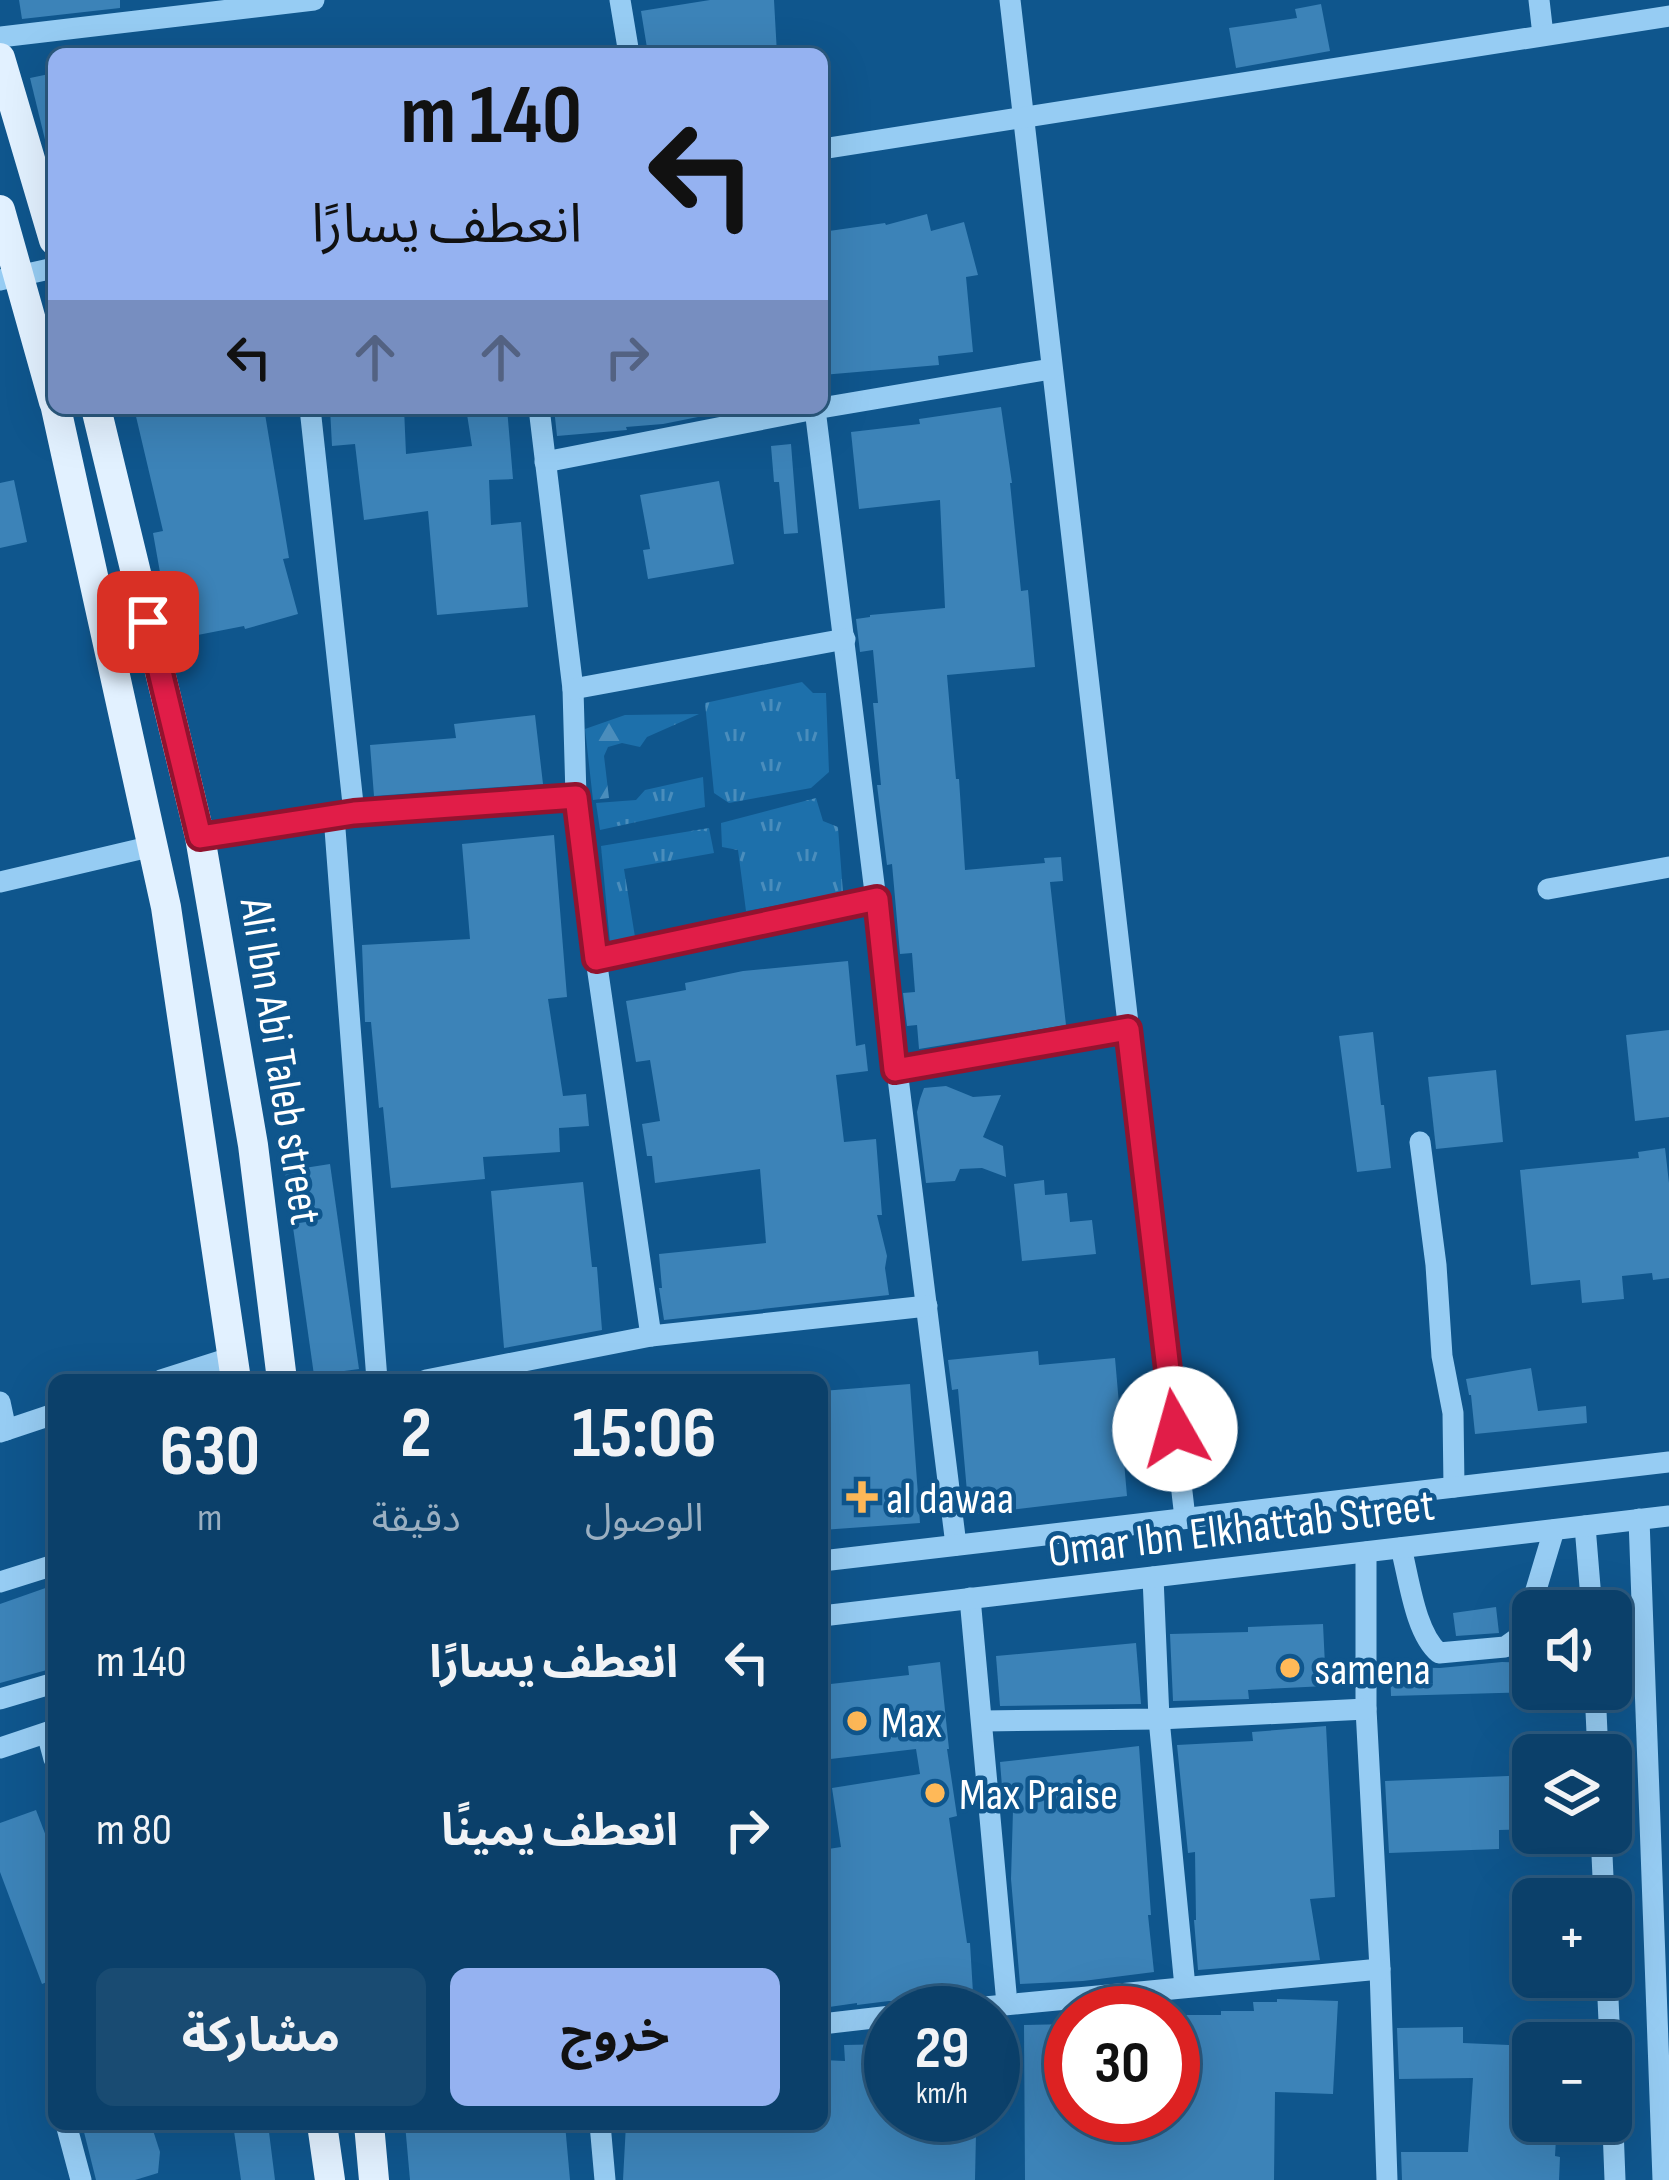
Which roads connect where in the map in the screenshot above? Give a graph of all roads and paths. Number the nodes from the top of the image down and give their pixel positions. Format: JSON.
{"nodes":[{"id":1,"x":314,"y":0,"type":"edge"},
{"id":2,"x":620,"y":0,"type":"edge"},
{"id":3,"x":1010,"y":0,"type":"edge"},
{"id":4,"x":1539,"y":0,"type":"edge"},
{"id":5,"x":1669,"y":16,"type":"edge"},
{"id":6,"x":1544,"y":34,"type":"junction"},
{"id":7,"x":0,"y":37,"type":"edge"},
{"id":8,"x":628,"y":48,"type":"edge"},
{"id":9,"x":0,"y":58,"type":"edge"},
{"id":10,"x":1023,"y":118,"type":"junction"},
{"id":11,"x":828,"y":148,"type":"edge"},
{"id":12,"x":0,"y":210,"type":"edge"},
{"id":13,"x":48,"y":221,"type":"edge"},
{"id":14,"x":48,"y":269,"type":"edge"},
{"id":15,"x":10,"y":278,"type":"edge"},
{"id":16,"x":1051,"y":369,"type":"junction"},
{"id":17,"x":48,"y":385,"type":"edge"},
{"id":18,"x":828,"y":407,"type":"edge"},
{"id":19,"x":57,"y":414,"type":"edge"},
{"id":20,"x":97,"y":414,"type":"edge"},
{"id":21,"x":311,"y":414,"type":"edge"},
{"id":22,"x":540,"y":414,"type":"edge"},
{"id":23,"x":790,"y":414,"type":"edge"},
{"id":24,"x":816,"y":414,"type":"edge"},
{"id":25,"x":545,"y":462,"type":"junction"},
{"id":26,"x":845,"y":639,"type":"junction"},
{"id":27,"x":573,"y":688,"type":"junction"},
{"id":28,"x":576,"y":797,"type":"junction"},
{"id":29,"x":344,"y":815,"type":"junction"},
{"id":30,"x":200,"y":837,"type":"junction"},
{"id":31,"x":153,"y":846,"type":"junction"},
{"id":32,"x":1669,"y":867,"type":"edge"},
{"id":33,"x":0,"y":882,"type":"edge"},
{"id":34,"x":1548,"y":889,"type":"dead end"},
{"id":35,"x":877,"y":899,"type":"junction"},
{"id":36,"x":596,"y":959,"type":"junction"},
{"id":37,"x":1128,"y":1029,"type":"junction"},
{"id":38,"x":895,"y":1070,"type":"junction"},
{"id":39,"x":1420,"y":1142,"type":"dead end"},
{"id":40,"x":927,"y":1306,"type":"junction"},
{"id":41,"x":651,"y":1336,"type":"junction"},
{"id":42,"x":235,"y":1368,"type":"edge"},
{"id":43,"x":198,"y":1374,"type":"edge"},
{"id":44,"x":282,"y":1374,"type":"edge"},
{"id":45,"x":377,"y":1374,"type":"edge"},
{"id":46,"x":457,"y":1374,"type":"edge"},
{"id":47,"x":0,"y":1402,"type":"edge"},
{"id":48,"x":48,"y":1416,"type":"edge"},
{"id":49,"x":3,"y":1431,"type":"edge"},
{"id":50,"x":1669,"y":1462,"type":"edge"},
{"id":51,"x":1454,"y":1487,"type":"junction"},
{"id":52,"x":1669,"y":1516,"type":"edge"},
{"id":53,"x":1185,"y":1518,"type":"junction"},
{"id":54,"x":1639,"y":1520,"type":"junction"},
{"id":55,"x":1586,"y":1526,"type":"junction"},
{"id":56,"x":1554,"y":1530,"type":"junction"},
{"id":57,"x":956,"y":1545,"type":"junction"},
{"id":58,"x":1401,"y":1548,"type":"junction"},
{"id":59,"x":1366,"y":1552,"type":"junction"},
{"id":60,"x":828,"y":1560,"type":"edge"},
{"id":61,"x":48,"y":1567,"type":"edge"},
{"id":62,"x":1153,"y":1577,"type":"junction"},
{"id":63,"x":0,"y":1582,"type":"edge"},
{"id":64,"x":1591,"y":1590,"type":"edge"},
{"id":65,"x":970,"y":1598,"type":"junction"},
{"id":66,"x":828,"y":1615,"type":"edge"},
{"id":67,"x":48,"y":1685,"type":"edge"},
{"id":68,"x":0,"y":1699,"type":"edge"},
{"id":69,"x":1366,"y":1709,"type":"junction"},
{"id":70,"x":1159,"y":1720,"type":"junction"},
{"id":71,"x":982,"y":1721,"type":"junction"},
{"id":72,"x":48,"y":1732,"type":"edge"},
{"id":73,"x":0,"y":1748,"type":"edge"},
{"id":74,"x":1380,"y":1969,"type":"junction"},
{"id":75,"x":1005,"y":1986,"type":"edge"},
{"id":76,"x":1185,"y":1986,"type":"edge"},
{"id":77,"x":1196,"y":1986,"type":"edge"},
{"id":78,"x":864,"y":2019,"type":"edge"},
{"id":79,"x":828,"y":2023,"type":"edge"},
{"id":80,"x":68,"y":2130,"type":"edge"},
{"id":81,"x":323,"y":2130,"type":"edge"},
{"id":82,"x":370,"y":2130,"type":"edge"},
{"id":83,"x":601,"y":2130,"type":"edge"},
{"id":84,"x":1614,"y":2142,"type":"edge"},
{"id":85,"x":81,"y":2180,"type":"edge"},
{"id":86,"x":329,"y":2180,"type":"edge"},
{"id":87,"x":374,"y":2180,"type":"edge"},
{"id":88,"x":605,"y":2180,"type":"edge"},
{"id":89,"x":1387,"y":2180,"type":"edge"},
{"id":90,"x":1615,"y":2180,"type":"edge"},
{"id":91,"x":1664,"y":2180,"type":"edge"}],
"edges":[{"from":1,"to":7,"type":"street"},
{"from":2,"to":8,"type":"street"},
{"from":3,"to":10,"type":"street"},
{"from":4,"to":6,"type":"street"},
{"from":5,"to":6,"type":"street"},
{"from":6,"to":10,"type":"street"},
{"from":9,"to":13,"type":"main road"},
{"from":10,"to":11,"type":"street"},
{"from":10,"to":16,"type":"street"},
{"from":12,"to":15,"type":"main road","name":"Ali Ibn Abi Taleb street"},
{"from":14,"to":15,"type":"street"},
{"from":15,"to":17,"type":"main road","name":"Ali Ibn Abi Taleb street"},
{"from":16,"to":18,"type":"street"},
{"from":16,"to":37,"type":"street"},
{"from":19,"to":31,"type":"main road","name":"Ali Ibn Abi Taleb street"},
{"from":20,"to":30,"type":"main road","name":"Ali Ibn Abi Taleb street"},
{"from":21,"to":29,"type":"street"},
{"from":22,"to":25,"type":"street"},
{"from":23,"to":25,"type":"street"},
{"from":24,"to":26,"type":"street"},
{"from":25,"to":27,"type":"street"},
{"from":26,"to":27,"type":"street"},
{"from":26,"to":35,"type":"street"},
{"from":27,"to":28,"type":"street"},
{"from":28,"to":29,"type":"street"},
{"from":28,"to":36,"type":"street"},
{"from":29,"to":30,"type":"street"},
{"from":29,"to":45,"type":"street"},
{"from":30,"to":44,"type":"main road","name":"Ali Ibn Abi Taleb street"},
{"from":31,"to":33,"type":"street"},
{"from":31,"to":42,"type":"main road","name":"Ali Ibn Abi Taleb street"},
{"from":32,"to":34,"type":"street"},
{"from":35,"to":36,"type":"street"},
{"from":35,"to":38,"type":"street"},
{"from":36,"to":41,"type":"street"},
{"from":37,"to":38,"type":"street"},
{"from":37,"to":53,"type":"street"},
{"from":38,"to":40,"type":"street"},
{"from":39,"to":51,"type":"street"},
{"from":40,"to":41,"type":"street"},
{"from":40,"to":57,"type":"street"},
{"from":41,"to":46,"type":"street"},
{"from":42,"to":43,"type":"street"},
{"from":47,"to":49,"type":"street"},
{"from":48,"to":49,"type":"street"},
{"from":50,"to":51,"type":"street","name":"Omar Ibn Elkhattab Street"},
{"from":51,"to":53,"type":"street","name":"Omar Ibn Elkhattab Street"},
{"from":52,"to":54,"type":"street","name":"Omar Ibn Elkhattab Street"},
{"from":53,"to":57,"type":"street","name":"Omar Ibn Elkhattab Street"},
{"from":54,"to":55,"type":"street","name":"Omar Ibn Elkhattab Street"},
{"from":54,"to":91,"type":"street"},
{"from":55,"to":56,"type":"street","name":"Omar Ibn Elkhattab Street"},
{"from":55,"to":64,"type":"street"},
{"from":56,"to":58,"type":"street","name":"Omar Ibn Elkhattab Street"},
{"from":56,"to":58,"type":"street"},
{"from":57,"to":60,"type":"street","name":"Omar Ibn Elkhattab Street"},
{"from":58,"to":59,"type":"street","name":"Omar Ibn Elkhattab Street"},
{"from":59,"to":62,"type":"street","name":"Omar Ibn Elkhattab Street"},
{"from":59,"to":69,"type":"street"},
{"from":61,"to":63,"type":"street"},
{"from":62,"to":65,"type":"street","name":"Omar Ibn Elkhattab Street"},
{"from":62,"to":70,"type":"street"},
{"from":65,"to":66,"type":"street","name":"Omar Ibn Elkhattab Street"},
{"from":65,"to":71,"type":"street"},
{"from":67,"to":68,"type":"street"},
{"from":69,"to":70,"type":"street"},
{"from":69,"to":74,"type":"street"},
{"from":70,"to":71,"type":"street"},
{"from":70,"to":76,"type":"street"},
{"from":71,"to":75,"type":"street"},
{"from":72,"to":73,"type":"street"},
{"from":74,"to":77,"type":"street"},
{"from":74,"to":89,"type":"street"},
{"from":78,"to":79,"type":"street"},
{"from":80,"to":85,"type":"street"},
{"from":81,"to":86,"type":"main road"},
{"from":82,"to":87,"type":"main road"},
{"from":83,"to":88,"type":"street"},
{"from":84,"to":90,"type":"street"}]}
